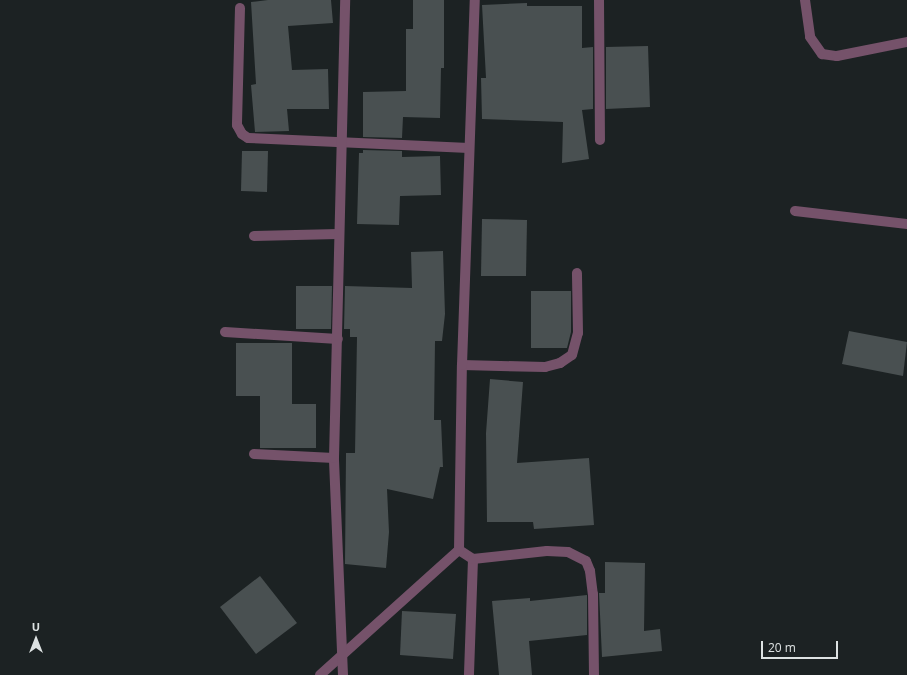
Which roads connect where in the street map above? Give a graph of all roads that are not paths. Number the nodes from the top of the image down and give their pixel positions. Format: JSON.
{"nodes":[{"id":1,"x":345,"y":0,"type":"edge"},
{"id":2,"x":475,"y":0,"type":"edge"},
{"id":3,"x":599,"y":0,"type":"edge"},
{"id":4,"x":805,"y":0,"type":"edge"},
{"id":5,"x":240,"y":8,"type":"dead end"},
{"id":6,"x":907,"y":42,"type":"edge"},
{"id":7,"x":600,"y":140,"type":"dead end"},
{"id":8,"x":342,"y":144,"type":"junction"},
{"id":9,"x":469,"y":148,"type":"junction"},
{"id":10,"x":795,"y":211,"type":"dead end"},
{"id":11,"x":907,"y":224,"type":"edge"},
{"id":12,"x":338,"y":234,"type":"junction"},
{"id":13,"x":254,"y":236,"type":"dead end"},
{"id":14,"x":577,"y":273,"type":"dead end"},
{"id":15,"x":225,"y":332,"type":"dead end"},
{"id":16,"x":338,"y":339,"type":"junction"},
{"id":17,"x":462,"y":365,"type":"junction"},
{"id":18,"x":254,"y":454,"type":"dead end"},
{"id":19,"x":334,"y":458,"type":"junction"},
{"id":20,"x":458,"y":550,"type":"junction"},
{"id":21,"x":473,"y":560,"type":"junction"},
{"id":22,"x":343,"y":655,"type":"junction"},
{"id":23,"x":320,"y":675,"type":"edge"},
{"id":24,"x":343,"y":675,"type":"edge"},
{"id":25,"x":469,"y":675,"type":"edge"},
{"id":26,"x":594,"y":675,"type":"edge"}],
"edges":[{"from":1,"to":8,"type":"street"},
{"from":2,"to":9,"type":"street"},
{"from":3,"to":7,"type":"street"},
{"from":4,"to":6,"type":"street"},
{"from":5,"to":8,"type":"street"},
{"from":8,"to":9,"type":"street"},
{"from":8,"to":12,"type":"street"},
{"from":9,"to":17,"type":"street"},
{"from":10,"to":11,"type":"street"},
{"from":12,"to":13,"type":"street"},
{"from":12,"to":16,"type":"street"},
{"from":14,"to":17,"type":"street"},
{"from":15,"to":16,"type":"street"},
{"from":16,"to":19,"type":"street"},
{"from":17,"to":20,"type":"street"},
{"from":18,"to":19,"type":"street"},
{"from":19,"to":22,"type":"street"},
{"from":20,"to":21,"type":"street"},
{"from":20,"to":22,"type":"street"},
{"from":21,"to":25,"type":"street"},
{"from":21,"to":26,"type":"street"},
{"from":22,"to":23,"type":"street"},
{"from":22,"to":24,"type":"street"}]}
